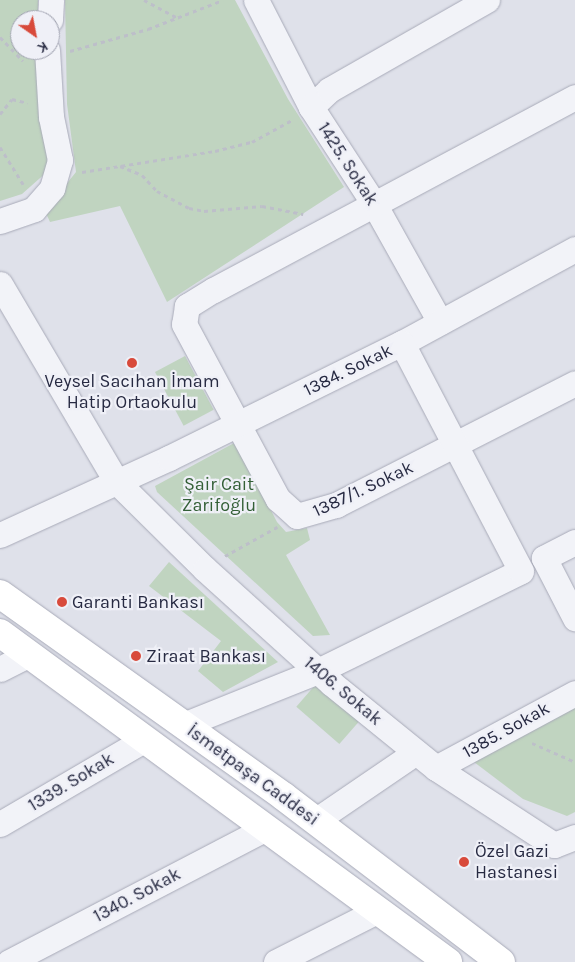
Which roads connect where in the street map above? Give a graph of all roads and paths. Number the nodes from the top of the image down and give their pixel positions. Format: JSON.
{"nodes":[{"id":1,"x":144,"y":0,"type":"edge"},
{"id":2,"x":223,"y":0,"type":"edge"},
{"id":3,"x":256,"y":0,"type":"edge"},
{"id":4,"x":487,"y":0,"type":"edge"},
{"id":5,"x":178,"y":18,"type":"junction"},
{"id":6,"x":60,"y":50,"type":"edge"},
{"id":7,"x":48,"y":60,"type":"edge"},
{"id":8,"x":575,"y":97,"type":"edge"},
{"id":9,"x":33,"y":104,"type":"dead end"},
{"id":10,"x":311,"y":107,"type":"junction"},
{"id":11,"x":0,"y":114,"type":"edge"},
{"id":12,"x":0,"y":147,"type":"edge"},
{"id":13,"x":119,"y":166,"type":"junction"},
{"id":14,"x":55,"y":176,"type":"junction"},
{"id":15,"x":38,"y":204,"type":"junction"},
{"id":16,"x":374,"y":204,"type":"junction"},
{"id":17,"x":303,"y":214,"type":"dead end"},
{"id":18,"x":0,"y":221,"type":"edge"},
{"id":19,"x":575,"y":250,"type":"edge"},
{"id":20,"x":0,"y":284,"type":"edge"},
{"id":21,"x":440,"y":322,"type":"junction"},
{"id":22,"x":402,"y":343,"type":"junction"},
{"id":23,"x":575,"y":383,"type":"edge"},
{"id":24,"x":240,"y":421,"type":"junction"},
{"id":25,"x":456,"y":444,"type":"junction"},
{"id":26,"x":116,"y":481,"type":"junction"},
{"id":27,"x":292,"y":514,"type":"junction"},
{"id":28,"x":0,"y":535,"type":"edge"},
{"id":29,"x":575,"y":542,"type":"edge"},
{"id":30,"x":544,"y":558,"type":"junction"},
{"id":31,"x":205,"y":569,"type":"junction"},
{"id":32,"x":521,"y":571,"type":"junction"},
{"id":33,"x":0,"y":594,"type":"edge"},
{"id":34,"x":575,"y":618,"type":"edge"},
{"id":35,"x":0,"y":633,"type":"edge"},
{"id":36,"x":28,"y":655,"type":"junction"},
{"id":37,"x":0,"y":670,"type":"edge"},
{"id":38,"x":318,"y":670,"type":"junction"},
{"id":39,"x":575,"y":693,"type":"edge"},
{"id":40,"x":183,"y":725,"type":"junction"},
{"id":41,"x":525,"y":740,"type":"dead end"},
{"id":42,"x":142,"y":741,"type":"junction"},
{"id":43,"x":416,"y":752,"type":"junction"},
{"id":44,"x":575,"y":762,"type":"edge"},
{"id":45,"x":436,"y":768,"type":"junction"},
{"id":46,"x":315,"y":821,"type":"junction"},
{"id":47,"x":0,"y":824,"type":"edge"},
{"id":48,"x":265,"y":829,"type":"junction"},
{"id":49,"x":575,"y":836,"type":"edge"},
{"id":50,"x":376,"y":912,"type":"junction"},
{"id":51,"x":9,"y":962,"type":"edge"},
{"id":52,"x":276,"y":962,"type":"edge"},
{"id":53,"x":448,"y":962,"type":"edge"},
{"id":54,"x":501,"y":962,"type":"edge"}],
"edges":[{"from":1,"to":5,"type":"path"},
{"from":2,"to":5,"type":"path"},
{"from":3,"to":10,"type":"street"},
{"from":4,"to":10,"type":"street","name":"1425. Sokak"},
{"from":5,"to":6,"type":"path"},
{"from":7,"to":14,"type":"street"},
{"from":8,"to":16,"type":"street"},
{"from":9,"to":11,"type":"path"},
{"from":10,"to":13,"type":"path"},
{"from":10,"to":16,"type":"street","name":"1425. Sokak"},
{"from":12,"to":15,"type":"path"},
{"from":13,"to":14,"type":"path"},
{"from":13,"to":17,"type":"path"},
{"from":14,"to":15,"type":"street"},
{"from":15,"to":18,"type":"street"},
{"from":16,"to":21,"type":"street","name":"1425. Sokak"},
{"from":16,"to":24,"type":"street","name":"1387/1. Sokak"},
{"from":19,"to":21,"type":"street","name":"1384. Sokak"},
{"from":20,"to":26,"type":"street"},
{"from":21,"to":22,"type":"street","name":"1384. Sokak"},
{"from":22,"to":24,"type":"street","name":"1384. Sokak"},
{"from":22,"to":25,"type":"street"},
{"from":23,"to":25,"type":"street","name":"1387/1. Sokak"},
{"from":24,"to":26,"type":"street","name":"1384. Sokak"},
{"from":24,"to":27,"type":"street","name":"1387/1. Sokak"},
{"from":25,"to":27,"type":"street","name":"1387/1. Sokak"},
{"from":25,"to":32,"type":"street"},
{"from":26,"to":28,"type":"street","name":"1384. Sokak"},
{"from":26,"to":31,"type":"street","name":"1406. Sokak"},
{"from":27,"to":31,"type":"path"},
{"from":29,"to":30,"type":"street"},
{"from":30,"to":32,"type":"street"},
{"from":30,"to":34,"type":"street"},
{"from":31,"to":38,"type":"street","name":"1406. Sokak"},
{"from":32,"to":38,"type":"street"},
{"from":33,"to":40,"type":"main road","name":"İsmetpaşa Caddesi"},
{"from":35,"to":36,"type":"main road","name":"İsmetpaşa Caddesi"},
{"from":36,"to":37,"type":"street"},
{"from":36,"to":42,"type":"main road","name":"İsmetpaşa Caddesi"},
{"from":38,"to":40,"type":"street"},
{"from":38,"to":43,"type":"street","name":"1406. Sokak"},
{"from":39,"to":45,"type":"street","name":"1385. Sokak"},
{"from":40,"to":46,"type":"main road","name":"İsmetpaşa Caddesi"},
{"from":41,"to":44,"type":"path"},
{"from":42,"to":47,"type":"street","name":"1339. Sokak"},
{"from":42,"to":48,"type":"main road","name":"İsmetpaşa Caddesi"},
{"from":43,"to":45,"type":"street","name":"1406. Sokak"},
{"from":43,"to":46,"type":"street"},
{"from":45,"to":49,"type":"street","name":"1406. Sokak"},
{"from":46,"to":54,"type":"main road","name":"İsmetpaşa Caddesi"},
{"from":48,"to":50,"type":"main road","name":"İsmetpaşa Caddesi"},
{"from":48,"to":51,"type":"street","name":"1340. Sokak"},
{"from":50,"to":52,"type":"street"},
{"from":50,"to":53,"type":"main road","name":"İsmetpaşa Caddesi"}]}
